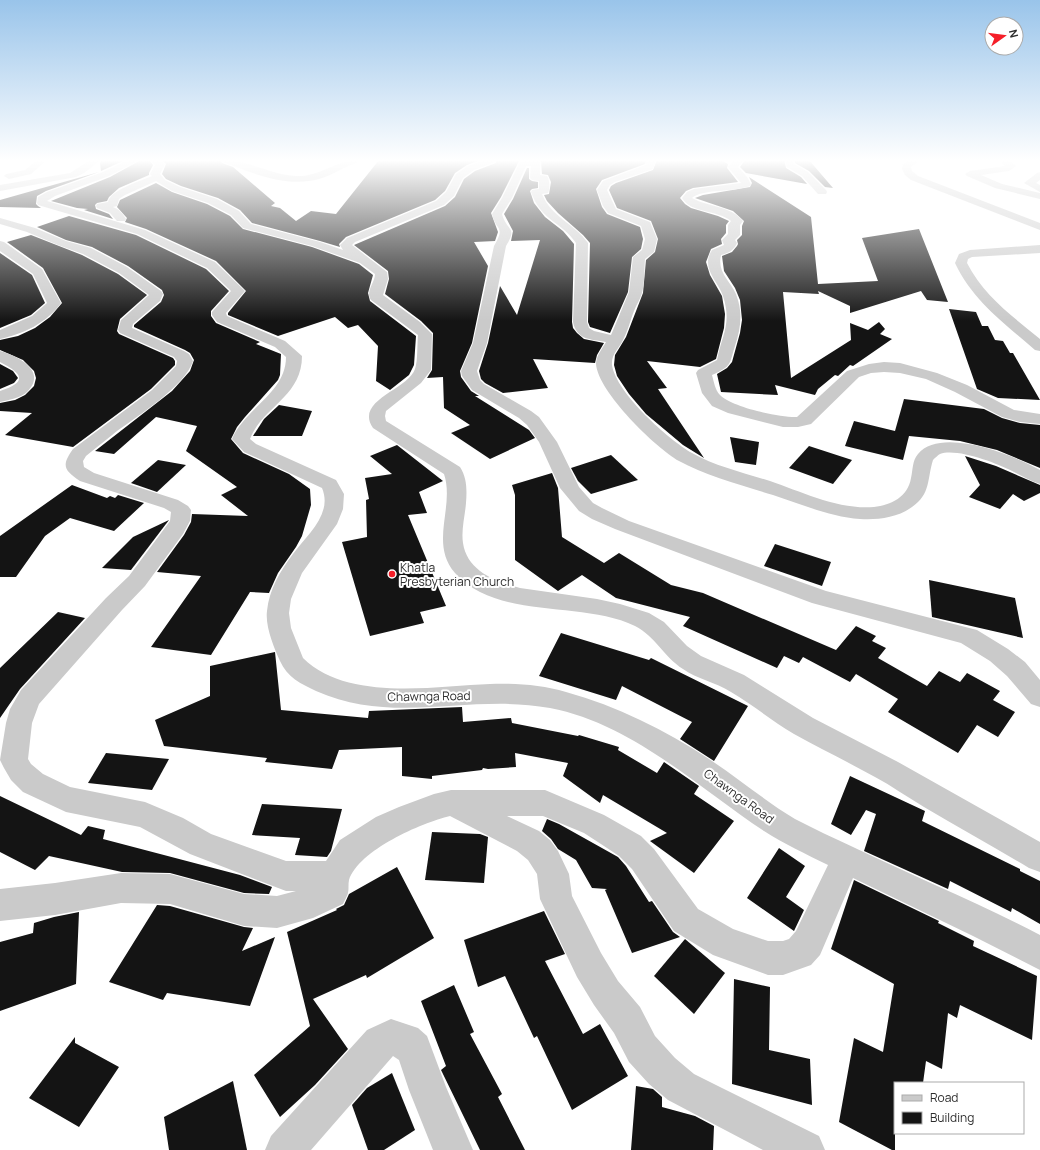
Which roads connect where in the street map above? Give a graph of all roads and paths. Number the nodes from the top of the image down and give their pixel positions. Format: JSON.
{"nodes":[{"id":1,"x":77,"y":214,"type":"edge"},
{"id":2,"x":117,"y":214,"type":"edge"},
{"id":3,"x":236,"y":214,"type":"edge"},
{"id":4,"x":415,"y":214,"type":"edge"},
{"id":5,"x":497,"y":214,"type":"edge"},
{"id":6,"x":548,"y":214,"type":"edge"},
{"id":7,"x":620,"y":214,"type":"edge"},
{"id":8,"x":728,"y":214,"type":"edge"},
{"id":9,"x":1008,"y":214,"type":"edge"},
{"id":10,"x":0,"y":222,"type":"edge"},
{"id":11,"x":124,"y":226,"type":"junction"},
{"id":12,"x":1040,"y":226,"type":"edge"},
{"id":13,"x":0,"y":245,"type":"edge"},
{"id":14,"x":1040,"y":249,"type":"edge"},
{"id":15,"x":373,"y":265,"type":"junction"},
{"id":16,"x":0,"y":335,"type":"edge"},
{"id":17,"x":616,"y":340,"type":"junction"},
{"id":18,"x":1040,"y":347,"type":"edge"},
{"id":19,"x":0,"y":356,"type":"edge"},
{"id":20,"x":0,"y":397,"type":"edge"},
{"id":21,"x":1040,"y":419,"type":"edge"},
{"id":22,"x":1040,"y":478,"type":"edge"},
{"id":23,"x":1040,"y":696,"type":"edge"},
{"id":24,"x":451,"y":803,"type":"junction"},
{"id":25,"x":1040,"y":858,"type":"edge"},
{"id":26,"x":846,"y":860,"type":"junction"},
{"id":27,"x":334,"y":876,"type":"junction"},
{"id":28,"x":0,"y":905,"type":"edge"},
{"id":29,"x":1040,"y":953,"type":"edge"},
{"id":30,"x":285,"y":1150,"type":"edge"},
{"id":31,"x":453,"y":1150,"type":"edge"},
{"id":32,"x":805,"y":1150,"type":"edge"}],
"edges":[{"from":1,"to":11,"type":"street","name":"Chawnga Road"},
{"from":2,"to":11,"type":"street"},
{"from":3,"to":15,"type":"street"},
{"from":4,"to":15,"type":"street"},
{"from":5,"to":23,"type":"street"},
{"from":6,"to":17,"type":"street"},
{"from":7,"to":17,"type":"street"},
{"from":8,"to":21,"type":"street"},
{"from":9,"to":12,"type":"street"},
{"from":10,"to":27,"type":"street"},
{"from":11,"to":26,"type":"street","name":"Chawnga Road"},
{"from":13,"to":16,"type":"street"},
{"from":14,"to":18,"type":"street"},
{"from":15,"to":25,"type":"street"},
{"from":17,"to":22,"type":"street"},
{"from":19,"to":20,"type":"street"},
{"from":24,"to":26,"type":"street"},
{"from":24,"to":27,"type":"street"},
{"from":24,"to":32,"type":"street"},
{"from":26,"to":29,"type":"street","name":"Chawnga Road"},
{"from":27,"to":28,"type":"street"},
{"from":30,"to":31,"type":"street"}]}
